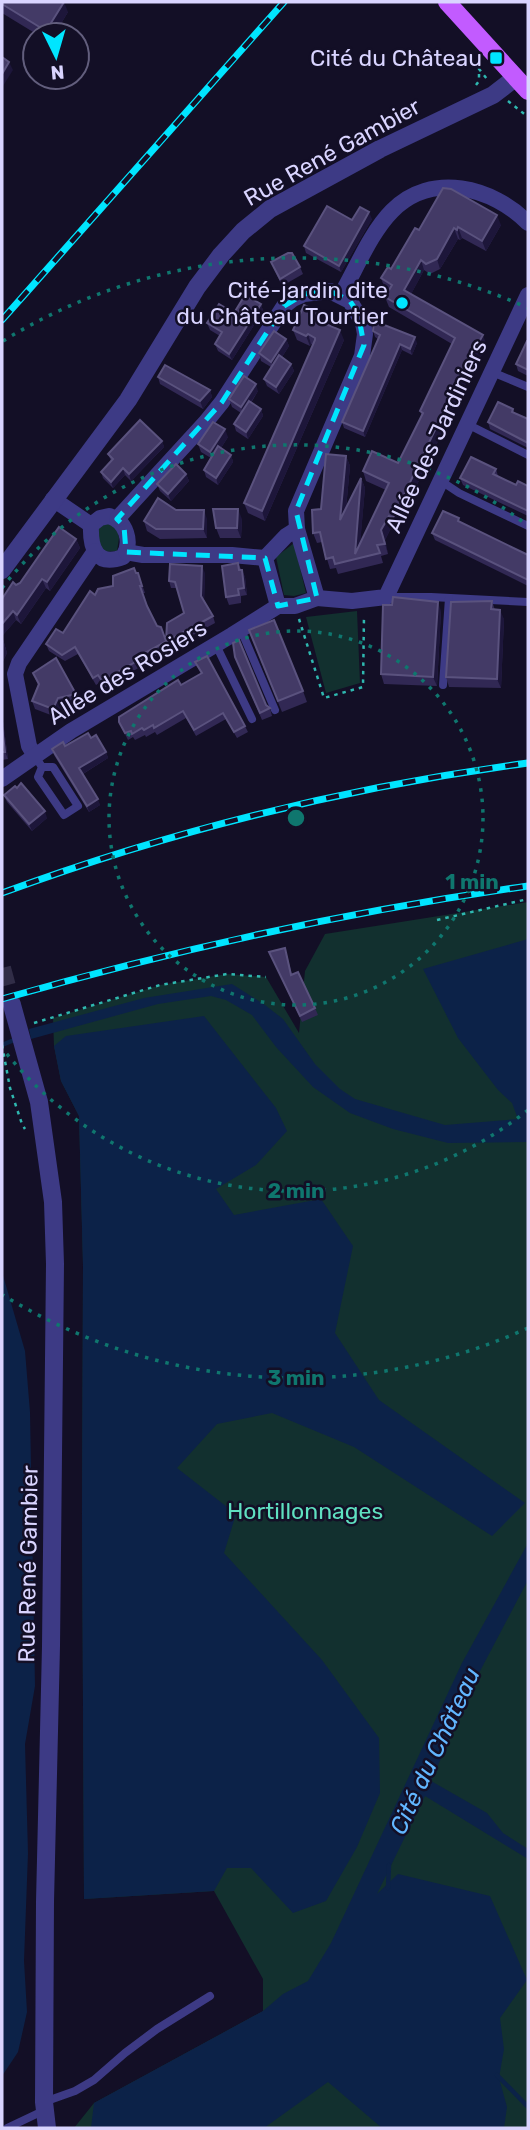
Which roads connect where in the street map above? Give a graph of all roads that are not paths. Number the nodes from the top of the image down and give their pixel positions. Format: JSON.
{"nodes":[{"id":1,"x":447,"y":2,"type":"edge"},
{"id":2,"x":522,"y":85,"type":"edge"},
{"id":3,"x":528,"y":223,"type":"edge"},
{"id":4,"x":341,"y":295,"type":"junction"},
{"id":5,"x":528,"y":295,"type":"edge"},
{"id":6,"x":492,"y":372,"type":"junction"},
{"id":7,"x":528,"y":387,"type":"edge"},
{"id":8,"x":467,"y":424,"type":"junction"},
{"id":9,"x":528,"y":455,"type":"edge"},
{"id":10,"x":440,"y":481,"type":"junction"},
{"id":11,"x":53,"y":499,"type":"junction"},
{"id":12,"x":117,"y":519,"type":"junction"},
{"id":13,"x":91,"y":525,"type":"junction"},
{"id":14,"x":528,"y":526,"type":"edge"},
{"id":15,"x":296,"y":529,"type":"junction"},
{"id":16,"x":95,"y":551,"type":"junction"},
{"id":17,"x":126,"y":552,"type":"junction"},
{"id":18,"x":265,"y":558,"type":"junction"},
{"id":19,"x":2,"y":570,"type":"edge"},
{"id":20,"x":386,"y":597,"type":"junction"},
{"id":21,"x":317,"y":598,"type":"junction"},
{"id":22,"x":449,"y":598,"type":"junction"},
{"id":23,"x":528,"y":603,"type":"edge"},
{"id":24,"x":278,"y":606,"type":"junction"},
{"id":25,"x":241,"y":630,"type":"junction"},
{"id":26,"x":216,"y":645,"type":"junction"},
{"id":27,"x":443,"y":685,"type":"edge"},
{"id":28,"x":275,"y":710,"type":"edge"},
{"id":29,"x":251,"y":719,"type":"dead end"},
{"id":30,"x":39,"y":762,"type":"junction"},
{"id":31,"x":2,"y":779,"type":"edge"},
{"id":32,"x":11,"y":1017,"type":"tunnel mouth"},
{"id":33,"x":211,"y":1996,"type":"dead end"},
{"id":34,"x":45,"y":2113,"type":"edge"},
{"id":35,"x":8,"y":2128,"type":"edge"}],
"edges":[{"from":1,"to":2,"type":"main road"},
{"from":2,"to":11,"type":"street","name":"Rue René Gambier"},
{"from":3,"to":4,"type":"street"},
{"from":4,"to":12,"type":"street"},
{"from":4,"to":15,"type":"street"},
{"from":5,"to":6,"type":"street","name":"Allée des Jardiniers"},
{"from":6,"to":7,"type":"lane"},
{"from":6,"to":8,"type":"street","name":"Allée des Jardiniers"},
{"from":8,"to":9,"type":"lane"},
{"from":8,"to":10,"type":"street","name":"Allée des Jardiniers"},
{"from":10,"to":14,"type":"lane"},
{"from":10,"to":20,"type":"street","name":"Allée des Jardiniers"},
{"from":11,"to":13,"type":"street"},
{"from":11,"to":19,"type":"street","name":"Rue René Gambier"},
{"from":12,"to":13,"type":"street"},
{"from":12,"to":17,"type":"street"},
{"from":13,"to":16,"type":"street"},
{"from":15,"to":18,"type":"street"},
{"from":15,"to":21,"type":"street"},
{"from":16,"to":17,"type":"street"},
{"from":16,"to":30,"type":"street"},
{"from":17,"to":18,"type":"street"},
{"from":18,"to":24,"type":"street"},
{"from":20,"to":21,"type":"street"},
{"from":20,"to":22,"type":"lane"},
{"from":21,"to":24,"type":"street"},
{"from":22,"to":23,"type":"lane"},
{"from":22,"to":27,"type":"lane"},
{"from":24,"to":25,"type":"street","name":"Allée des Rosiers"},
{"from":25,"to":26,"type":"street","name":"Allée des Rosiers"},
{"from":25,"to":28,"type":"lane"},
{"from":26,"to":29,"type":"lane"},
{"from":26,"to":30,"type":"street","name":"Allée des Rosiers"},
{"from":30,"to":30,"type":"lane"},
{"from":30,"to":31,"type":"street","name":"Allée des Rosiers"},
{"from":32,"to":34,"type":"street","name":"Rue René Gambier"},
{"from":33,"to":34,"type":"lane"},
{"from":34,"to":35,"type":"lane"}]}
